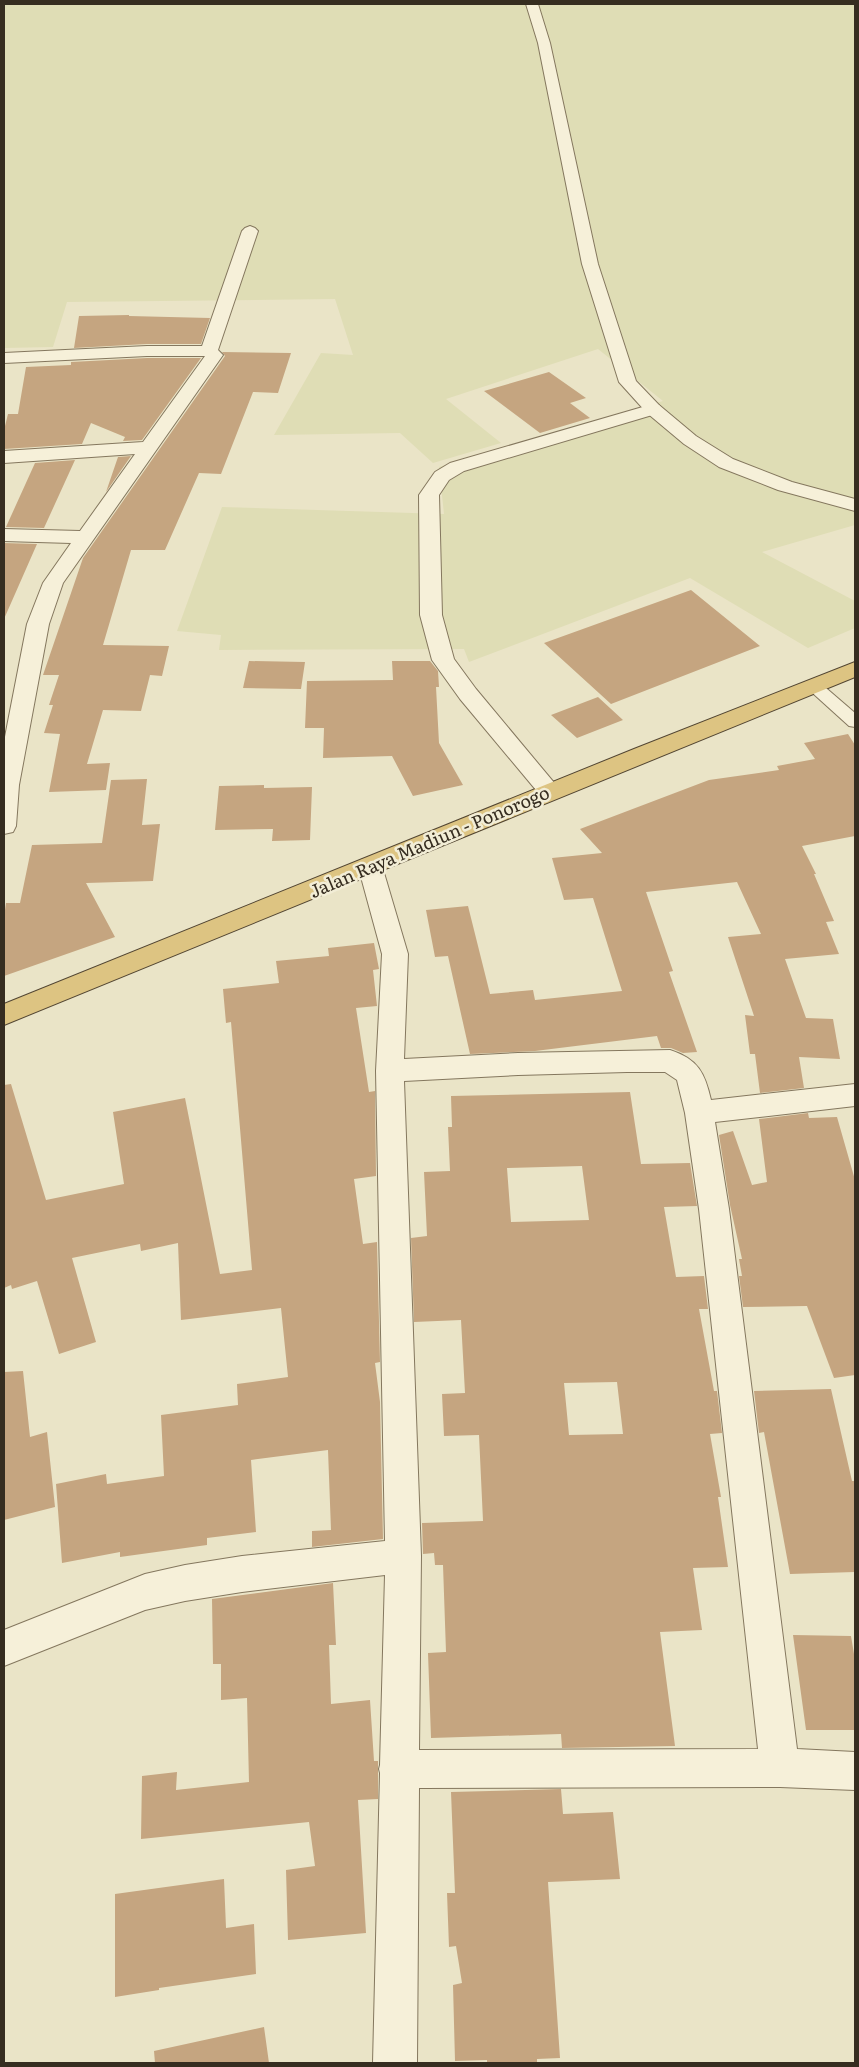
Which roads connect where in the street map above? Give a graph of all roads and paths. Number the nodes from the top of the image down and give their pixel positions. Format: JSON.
{"nodes":[{"id":1,"x":532,"y":4,"type":"edge"},
{"id":2,"x":250,"y":231,"type":"dead end"},
{"id":3,"x":209,"y":351,"type":"junction"},
{"id":4,"x":4,"y":358,"type":"edge"},
{"id":5,"x":652,"y":409,"type":"junction"},
{"id":6,"x":150,"y":447,"type":"junction"},
{"id":7,"x":4,"y":456,"type":"edge"},
{"id":8,"x":855,"y":505,"type":"edge"},
{"id":9,"x":4,"y":535,"type":"edge"},
{"id":10,"x":86,"y":537,"type":"junction"},
{"id":11,"x":855,"y":669,"type":"edge"},
{"id":12,"x":813,"y":685,"type":"junction"},
{"id":13,"x":855,"y":722,"type":"edge"},
{"id":14,"x":5,"y":785,"type":"edge"},
{"id":15,"x":548,"y":791,"type":"junction"},
{"id":16,"x":4,"y":826,"type":"edge"},
{"id":17,"x":370,"y":866,"type":"junction"},
{"id":18,"x":4,"y":1015,"type":"edge"},
{"id":19,"x":390,"y":1071,"type":"junction"},
{"id":20,"x":855,"y":1095,"type":"edge"},
{"id":21,"x":699,"y":1113,"type":"junction"},
{"id":22,"x":403,"y":1556,"type":"junction"},
{"id":23,"x":4,"y":1648,"type":"edge"},
{"id":24,"x":780,"y":1768,"type":"junction"},
{"id":25,"x":398,"y":1769,"type":"junction"},
{"id":26,"x":855,"y":1771,"type":"edge"},
{"id":27,"x":395,"y":2063,"type":"edge"}],
"edges":[{"from":1,"to":5,"type":"street"},
{"from":2,"to":3,"type":"street"},
{"from":3,"to":4,"type":"street"},
{"from":3,"to":6,"type":"street"},
{"from":5,"to":8,"type":"street"},
{"from":5,"to":15,"type":"street"},
{"from":6,"to":7,"type":"street"},
{"from":6,"to":10,"type":"street"},
{"from":9,"to":10,"type":"street"},
{"from":10,"to":14,"type":"street"},
{"from":11,"to":12,"type":"highway","name":"Jalan Raya Madiun - Ponorogo"},
{"from":12,"to":13,"type":"lane"},
{"from":12,"to":15,"type":"highway","name":"Jalan Raya Madiun - Ponorogo"},
{"from":14,"to":16,"type":"street"},
{"from":15,"to":17,"type":"highway","name":"Jalan Raya Madiun - Ponorogo"},
{"from":17,"to":18,"type":"highway","name":"Jalan Raya Madiun - Ponorogo"},
{"from":17,"to":19,"type":"street"},
{"from":19,"to":21,"type":"street"},
{"from":19,"to":22,"type":"street"},
{"from":20,"to":21,"type":"street"},
{"from":21,"to":24,"type":"street"},
{"from":22,"to":23,"type":"street"},
{"from":22,"to":25,"type":"street"},
{"from":24,"to":25,"type":"street"},
{"from":24,"to":26,"type":"street"},
{"from":25,"to":27,"type":"street"}]}
